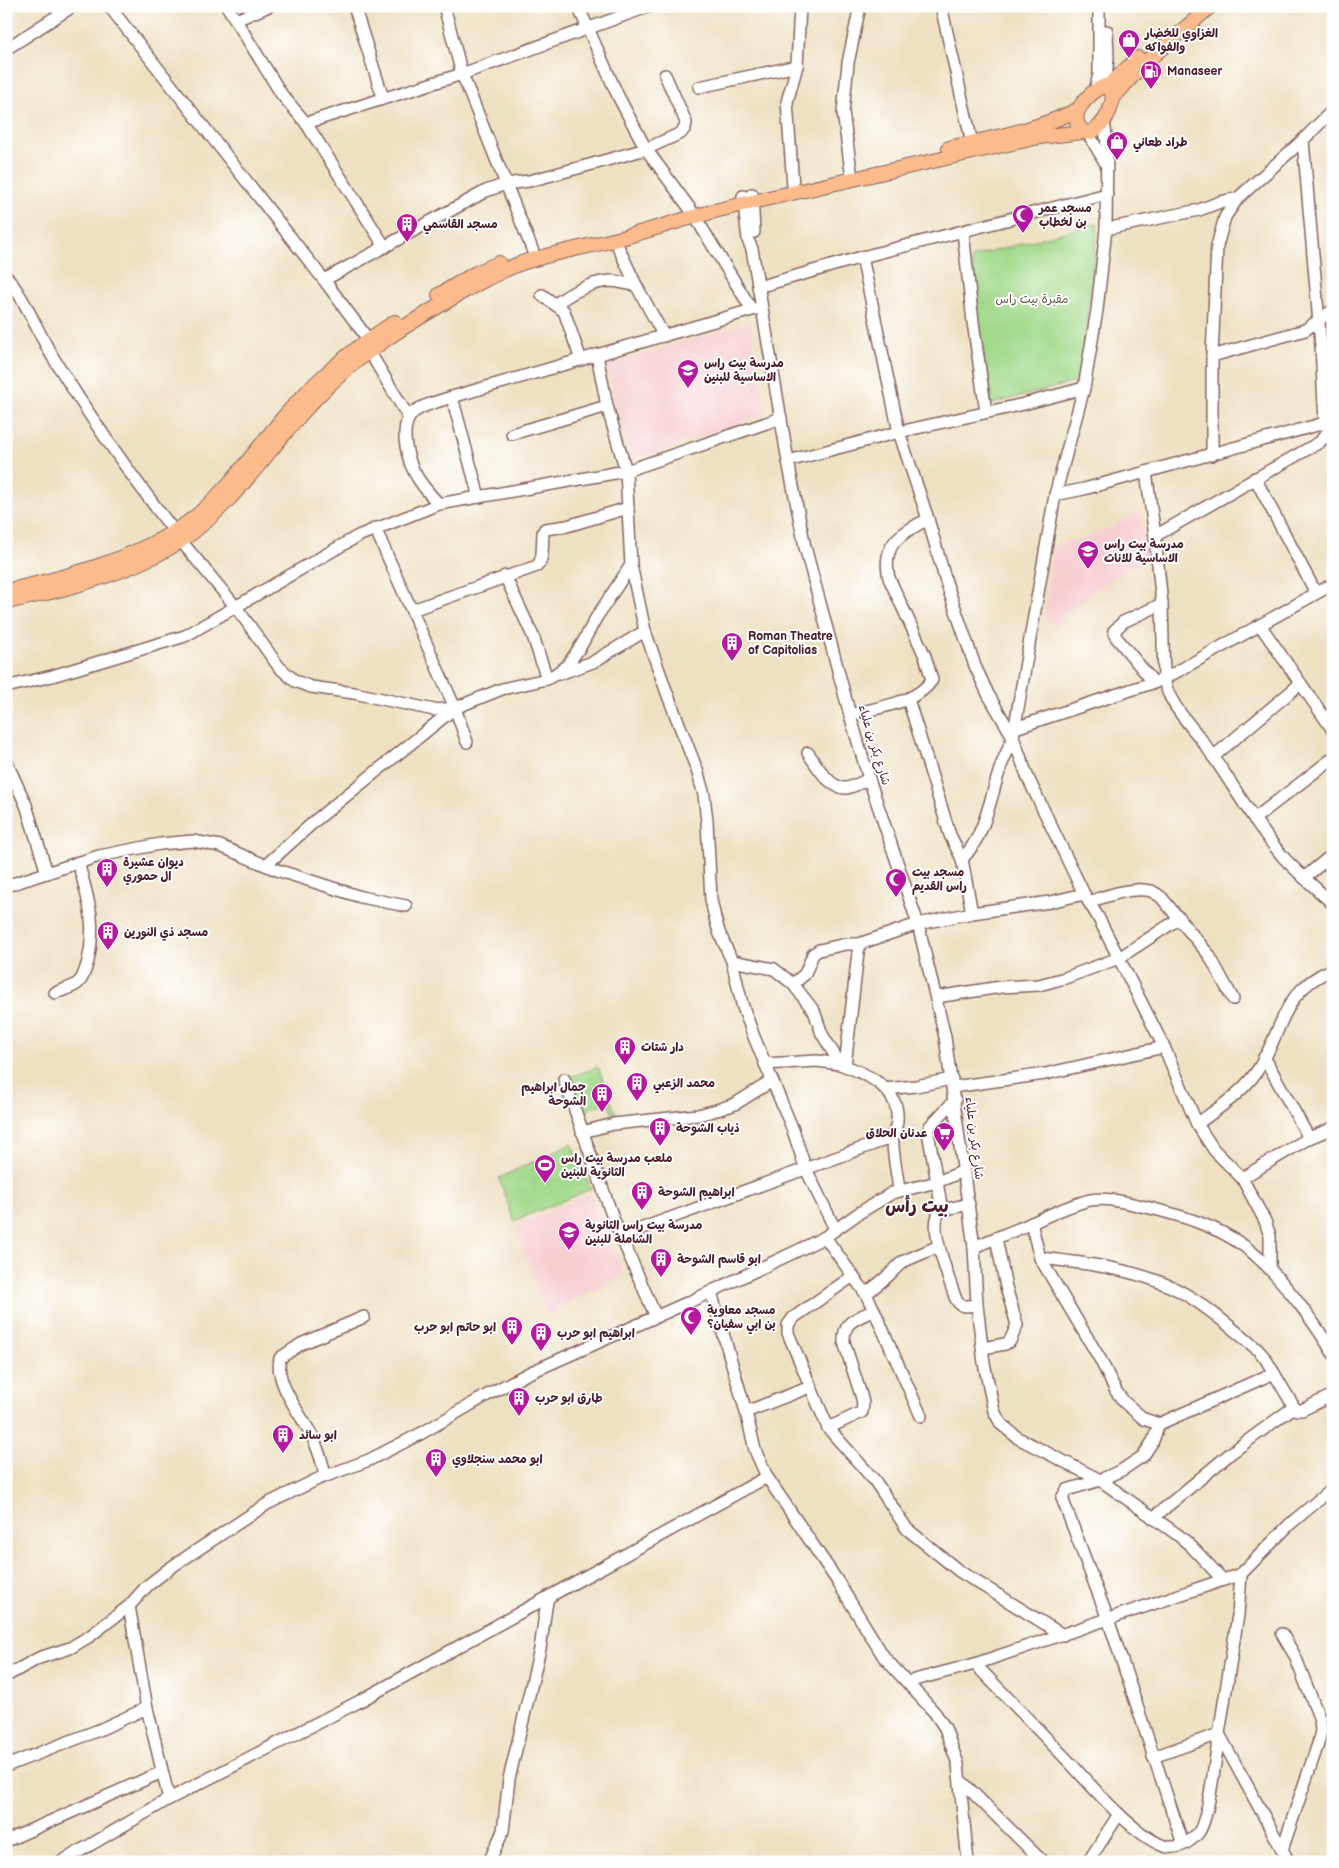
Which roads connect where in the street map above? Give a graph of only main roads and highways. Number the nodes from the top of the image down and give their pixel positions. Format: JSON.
{"nodes":[{"id":1,"x":1200,"y":6,"type":"edge"},
{"id":2,"x":1211,"y":6,"type":"edge"},
{"id":3,"x":1105,"y":90,"type":"junction"},
{"id":4,"x":1077,"y":110,"type":"junction"},
{"id":5,"x":1086,"y":132,"type":"junction"},
{"id":6,"x":748,"y":199,"type":"junction"},
{"id":7,"x":693,"y":213,"type":"junction"},
{"id":8,"x":535,"y":255,"type":"junction"},
{"id":9,"x":178,"y":536,"type":"junction"},
{"id":10,"x":6,"y":591,"type":"edge"},
{"id":11,"x":6,"y":602,"type":"edge"}],
"edges":[{"from":1,"to":3,"type":"main road"},
{"from":2,"to":3,"type":"main road"},
{"from":3,"to":4,"type":"main road"},
{"from":3,"to":5,"type":"main road"},
{"from":4,"to":5,"type":"main road"},
{"from":4,"to":6,"type":"main road"},
{"from":5,"to":6,"type":"main road"},
{"from":6,"to":7,"type":"main road"},
{"from":7,"to":8,"type":"main road"},
{"from":7,"to":8,"type":"main road"},
{"from":8,"to":9,"type":"main road"},
{"from":9,"to":10,"type":"main road"},
{"from":9,"to":11,"type":"main road"}]}
